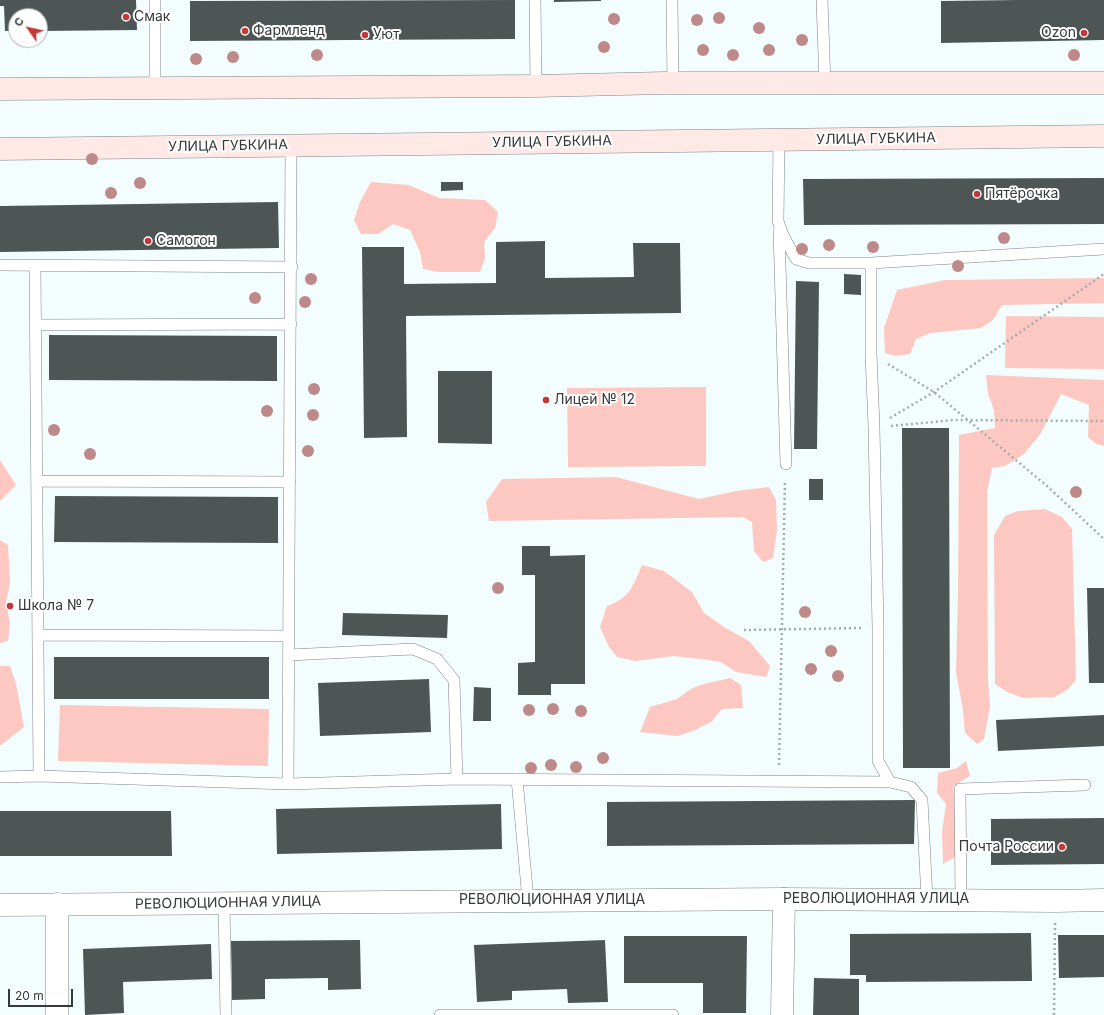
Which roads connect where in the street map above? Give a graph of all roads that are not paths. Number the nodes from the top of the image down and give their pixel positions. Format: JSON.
{"nodes":[{"id":1,"x":155,"y":0,"type":"edge"},
{"id":2,"x":536,"y":0,"type":"edge"},
{"id":3,"x":672,"y":0,"type":"edge"},
{"id":4,"x":822,"y":0,"type":"edge"},
{"id":5,"x":1104,"y":83,"type":"edge"},
{"id":6,"x":673,"y":84,"type":"junction"},
{"id":7,"x":825,"y":84,"type":"junction"},
{"id":8,"x":536,"y":86,"type":"junction"},
{"id":9,"x":155,"y":87,"type":"junction"},
{"id":10,"x":0,"y":88,"type":"edge"},
{"id":11,"x":1104,"y":136,"type":"edge"},
{"id":12,"x":779,"y":140,"type":"junction"},
{"id":13,"x":291,"y":145,"type":"junction"},
{"id":14,"x":0,"y":149,"type":"edge"},
{"id":15,"x":778,"y":221,"type":"junction"},
{"id":16,"x":1104,"y":249,"type":"edge"},
{"id":17,"x":871,"y":263,"type":"junction"},
{"id":18,"x":0,"y":265,"type":"edge"},
{"id":19,"x":35,"y":265,"type":"junction"},
{"id":20,"x":292,"y":267,"type":"junction"},
{"id":21,"x":291,"y":324,"type":"junction"},
{"id":22,"x":36,"y":325,"type":"junction"},
{"id":23,"x":786,"y":464,"type":"road end"},
{"id":24,"x":37,"y":481,"type":"junction"},
{"id":25,"x":290,"y":482,"type":"junction"},
{"id":26,"x":38,"y":635,"type":"junction"},
{"id":27,"x":289,"y":636,"type":"junction"},
{"id":28,"x":289,"y":655,"type":"junction"},
{"id":29,"x":39,"y":776,"type":"junction"},
{"id":30,"x":0,"y":777,"type":"edge"},
{"id":31,"x":457,"y":779,"type":"junction"},
{"id":32,"x":517,"y":779,"type":"junction"},
{"id":33,"x":890,"y":782,"type":"junction"},
{"id":34,"x":288,"y":784,"type":"junction"},
{"id":35,"x":1085,"y":785,"type":"dead end"},
{"id":36,"x":784,"y":898,"type":"junction"},
{"id":37,"x":927,"y":899,"type":"junction"},
{"id":38,"x":528,"y":900,"type":"junction"},
{"id":39,"x":961,"y":900,"type":"junction"},
{"id":40,"x":1104,"y":900,"type":"edge"},
{"id":41,"x":224,"y":903,"type":"junction"},
{"id":42,"x":0,"y":904,"type":"edge"},
{"id":43,"x":57,"y":904,"type":"junction"},
{"id":44,"x":57,"y":1015,"type":"edge"},
{"id":45,"x":226,"y":1015,"type":"edge"},
{"id":46,"x":440,"y":1015,"type":"edge"},
{"id":47,"x":673,"y":1015,"type":"edge"},
{"id":48,"x":782,"y":1015,"type":"edge"}],
"edges":[{"from":1,"to":9,"type":"lane"},
{"from":2,"to":8,"type":"lane"},
{"from":3,"to":6,"type":"lane"},
{"from":4,"to":7,"type":"lane"},
{"from":5,"to":7,"type":"main road"},
{"from":6,"to":7,"type":"main road"},
{"from":6,"to":8,"type":"main road"},
{"from":8,"to":9,"type":"main road"},
{"from":9,"to":10,"type":"main road"},
{"from":11,"to":12,"type":"main road","name":"УЛИЦА ГУБКИНА"},
{"from":12,"to":13,"type":"main road","name":"УЛИЦА ГУБКИНА"},
{"from":12,"to":15,"type":"lane"},
{"from":13,"to":14,"type":"main road","name":"УЛИЦА ГУБКИНА"},
{"from":13,"to":20,"type":"lane"},
{"from":15,"to":17,"type":"lane"},
{"from":15,"to":23,"type":"lane"},
{"from":16,"to":17,"type":"lane"},
{"from":17,"to":33,"type":"lane"},
{"from":18,"to":19,"type":"lane"},
{"from":19,"to":20,"type":"lane"},
{"from":19,"to":22,"type":"lane"},
{"from":20,"to":21,"type":"lane"},
{"from":21,"to":22,"type":"lane"},
{"from":21,"to":25,"type":"lane"},
{"from":22,"to":24,"type":"lane"},
{"from":24,"to":25,"type":"lane"},
{"from":24,"to":26,"type":"lane"},
{"from":25,"to":27,"type":"lane"},
{"from":26,"to":27,"type":"lane"},
{"from":26,"to":29,"type":"lane"},
{"from":27,"to":28,"type":"lane"},
{"from":28,"to":31,"type":"lane"},
{"from":28,"to":34,"type":"lane"},
{"from":29,"to":30,"type":"lane"},
{"from":29,"to":34,"type":"lane"},
{"from":31,"to":32,"type":"lane"},
{"from":31,"to":34,"type":"lane"},
{"from":32,"to":33,"type":"lane"},
{"from":32,"to":38,"type":"lane"},
{"from":33,"to":37,"type":"lane"},
{"from":35,"to":39,"type":"lane"},
{"from":36,"to":37,"type":"street","name":"РЕВОЛЮЦИОННАЯ УЛИЦА"},
{"from":36,"to":38,"type":"street","name":"РЕВОЛЮЦИОННАЯ УЛИЦА"},
{"from":36,"to":48,"type":"street"},
{"from":37,"to":39,"type":"street","name":"РЕВОЛЮЦИОННАЯ УЛИЦА"},
{"from":38,"to":41,"type":"street","name":"РЕВОЛЮЦИОННАЯ УЛИЦА"},
{"from":39,"to":40,"type":"street","name":"РЕВОЛЮЦИОННАЯ УЛИЦА"},
{"from":41,"to":43,"type":"street","name":"РЕВОЛЮЦИОННАЯ УЛИЦА"},
{"from":41,"to":45,"type":"lane"},
{"from":42,"to":43,"type":"street","name":"РЕВОЛЮЦИОННАЯ УЛИЦА"},
{"from":43,"to":44,"type":"street"},
{"from":46,"to":47,"type":"lane"}]}
